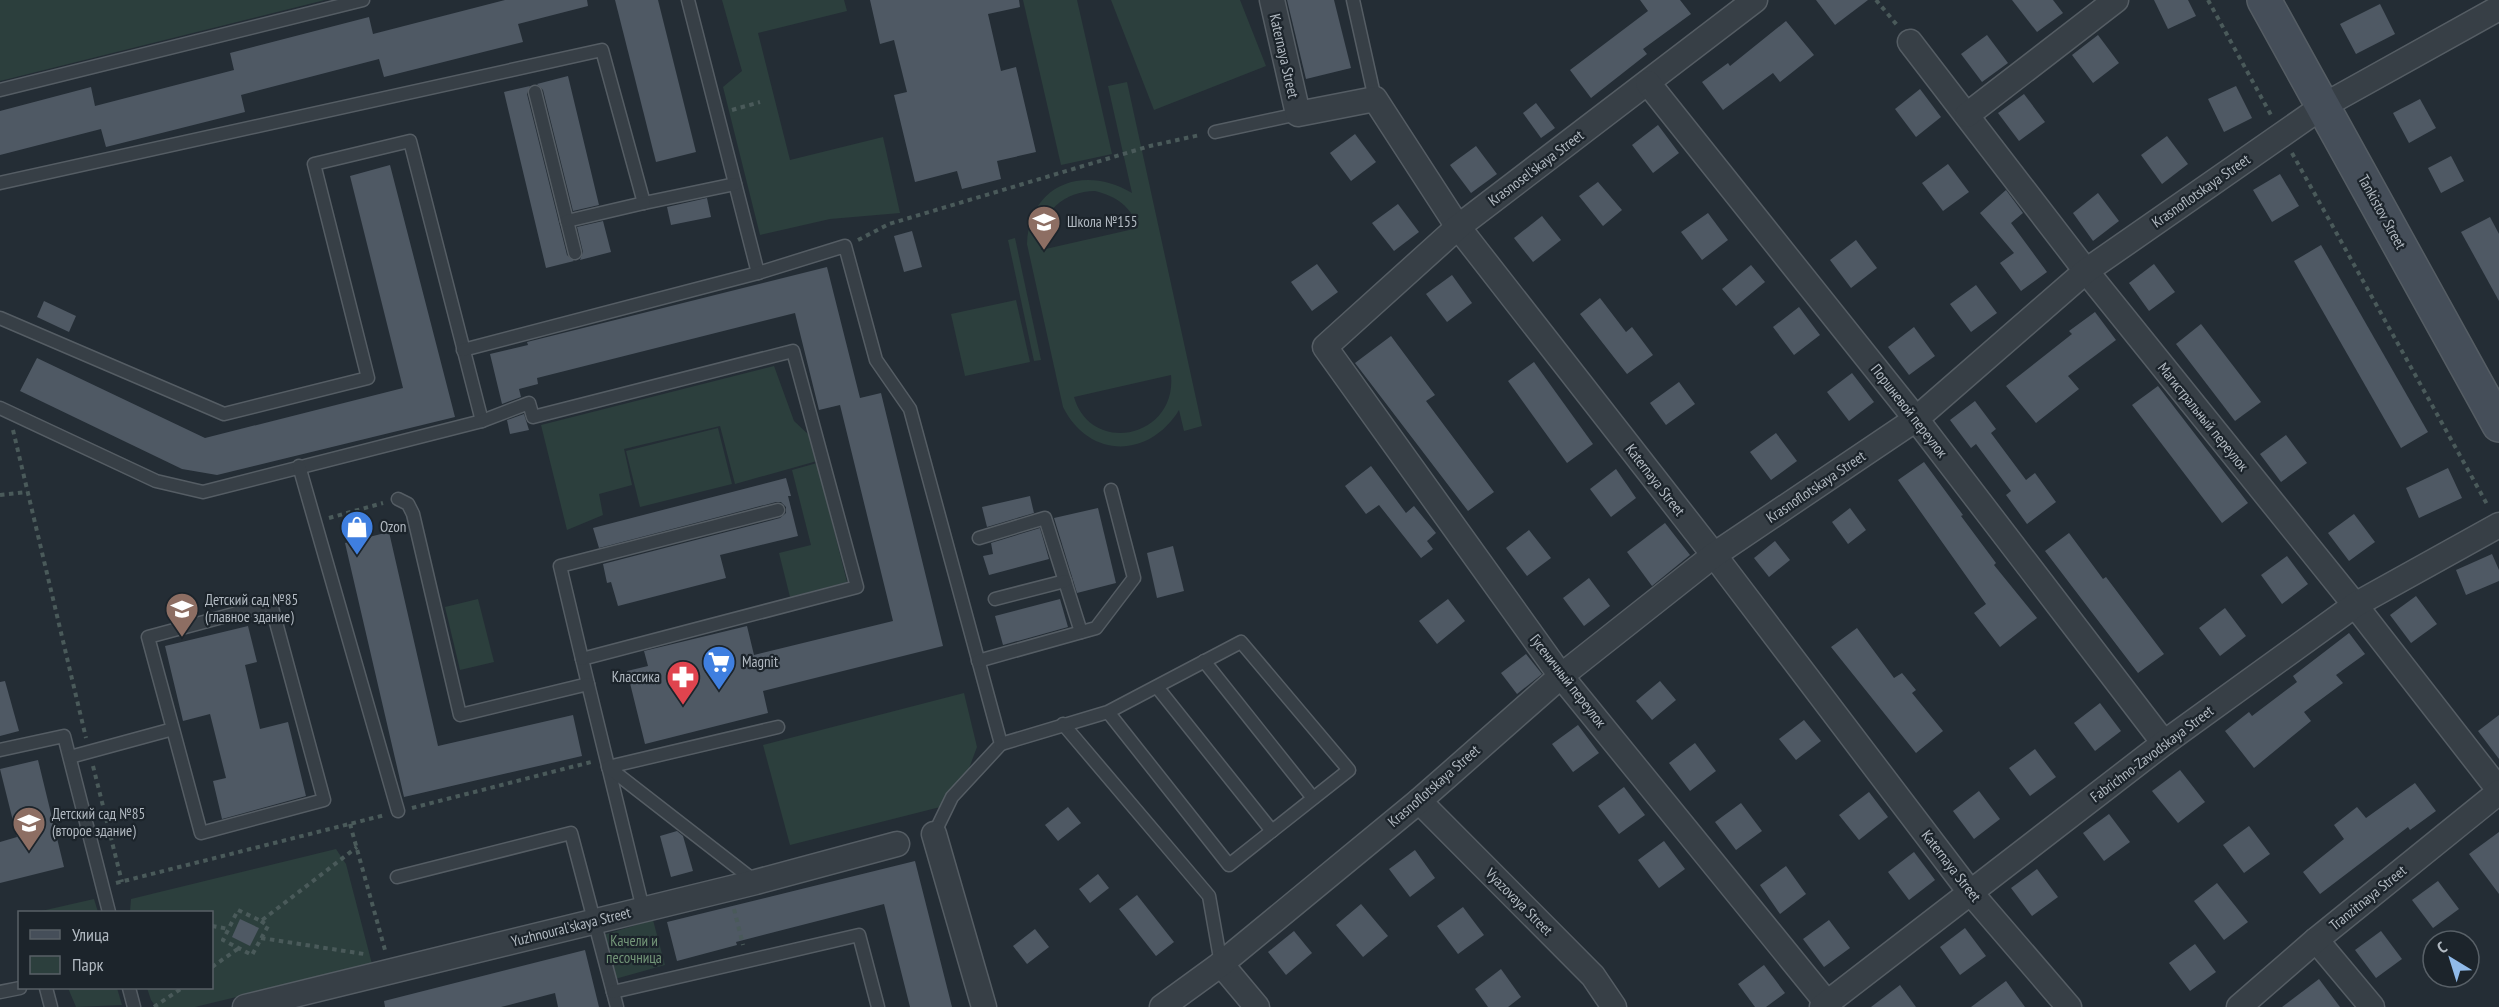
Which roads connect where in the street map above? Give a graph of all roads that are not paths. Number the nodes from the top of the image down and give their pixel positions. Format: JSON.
{"nodes":[{"id":1,"x":363,"y":0,"type":"edge"},
{"id":2,"x":688,"y":0,"type":"edge"},
{"id":3,"x":1272,"y":0,"type":"edge"},
{"id":4,"x":1353,"y":0,"type":"edge"},
{"id":5,"x":1755,"y":0,"type":"edge"},
{"id":6,"x":2116,"y":0,"type":"edge"},
{"id":7,"x":2265,"y":0,"type":"edge"},
{"id":8,"x":2499,"y":8,"type":"edge"},
{"id":9,"x":1910,"y":42,"type":"road end"},
{"id":10,"x":1648,"y":83,"type":"junction"},
{"id":11,"x":0,"y":90,"type":"edge"},
{"id":12,"x":535,"y":92,"type":"dead end"},
{"id":13,"x":1375,"y":99,"type":"junction"},
{"id":14,"x":2323,"y":106,"type":"junction"},
{"id":15,"x":1298,"y":114,"type":"junction"},
{"id":16,"x":1967,"y":116,"type":"junction"},
{"id":17,"x":1215,"y":132,"type":"road end"},
{"id":18,"x":0,"y":183,"type":"edge"},
{"id":19,"x":735,"y":184,"type":"junction"},
{"id":20,"x":644,"y":203,"type":"junction"},
{"id":21,"x":567,"y":221,"type":"junction"},
{"id":22,"x":1458,"y":228,"type":"junction"},
{"id":23,"x":575,"y":253,"type":"dead end"},
{"id":24,"x":2086,"y":272,"type":"junction"},
{"id":25,"x":758,"y":273,"type":"junction"},
{"id":26,"x":0,"y":318,"type":"edge"},
{"id":27,"x":1325,"y":347,"type":"joint"},
{"id":28,"x":463,"y":350,"type":"junction"},
{"id":29,"x":4,"y":410,"type":"edge"},
{"id":30,"x":1916,"y":419,"type":"junction"},
{"id":31,"x":482,"y":421,"type":"junction"},
{"id":32,"x":2499,"y":424,"type":"edge"},
{"id":33,"x":299,"y":466,"type":"junction"},
{"id":34,"x":1111,"y":490,"type":"dead end"},
{"id":35,"x":398,"y":499,"type":"road end"},
{"id":36,"x":778,"y":510,"type":"dead end"},
{"id":37,"x":2499,"y":525,"type":"edge"},
{"id":38,"x":979,"y":538,"type":"dead end"},
{"id":39,"x":1714,"y":555,"type":"junction"},
{"id":40,"x":1065,"y":581,"type":"junction"},
{"id":41,"x":995,"y":599,"type":"dead end"},
{"id":42,"x":2355,"y":605,"type":"junction"},
{"id":43,"x":1082,"y":632,"type":"junction"},
{"id":44,"x":582,"y":660,"type":"junction"},
{"id":45,"x":978,"y":661,"type":"junction"},
{"id":46,"x":1204,"y":661,"type":"junction"},
{"id":47,"x":1561,"y":676,"type":"junction"},
{"id":48,"x":588,"y":684,"type":"junction"},
{"id":49,"x":1157,"y":687,"type":"junction"},
{"id":50,"x":1108,"y":712,"type":"junction"},
{"id":51,"x":1063,"y":724,"type":"junction"},
{"id":52,"x":778,"y":728,"type":"dead end"},
{"id":53,"x":173,"y":729,"type":"junction"},
{"id":54,"x":2164,"y":743,"type":"junction"},
{"id":55,"x":1001,"y":744,"type":"junction"},
{"id":56,"x":0,"y":750,"type":"edge"},
{"id":57,"x":70,"y":757,"type":"junction"},
{"id":58,"x":607,"y":763,"type":"junction"},
{"id":59,"x":2499,"y":791,"type":"edge"},
{"id":60,"x":1313,"y":798,"type":"junction"},
{"id":61,"x":1419,"y":801,"type":"junction"},
{"id":62,"x":398,"y":811,"type":"road end"},
{"id":63,"x":1272,"y":831,"type":"junction"},
{"id":64,"x":934,"y":834,"type":"joint"},
{"id":65,"x":897,"y":844,"type":"dead end"},
{"id":66,"x":397,"y":877,"type":"dead end"},
{"id":67,"x":756,"y":882,"type":"junction"},
{"id":68,"x":1971,"y":892,"type":"junction"},
{"id":69,"x":643,"y":909,"type":"junction"},
{"id":70,"x":110,"y":911,"type":"edge"},
{"id":71,"x":595,"y":922,"type":"junction"},
{"id":72,"x":2316,"y":940,"type":"junction"},
{"id":73,"x":1221,"y":964,"type":"junction"},
{"id":74,"x":18,"y":988,"type":"edge"},
{"id":75,"x":46,"y":989,"type":"edge"},
{"id":76,"x":130,"y":989,"type":"edge"},
{"id":77,"x":0,"y":992,"type":"edge"},
{"id":78,"x":613,"y":992,"type":"junction"},
{"id":79,"x":1825,"y":1005,"type":"edge"},
{"id":80,"x":51,"y":1007,"type":"edge"},
{"id":81,"x":134,"y":1007,"type":"edge"},
{"id":82,"x":245,"y":1007,"type":"edge"},
{"id":83,"x":617,"y":1007,"type":"edge"},
{"id":84,"x":878,"y":1007,"type":"edge"},
{"id":85,"x":984,"y":1007,"type":"edge"},
{"id":86,"x":1162,"y":1007,"type":"edge"},
{"id":87,"x":1257,"y":1007,"type":"edge"},
{"id":88,"x":1614,"y":1007,"type":"edge"},
{"id":89,"x":2069,"y":1007,"type":"edge"},
{"id":90,"x":2239,"y":1007,"type":"edge"},
{"id":91,"x":2372,"y":1007,"type":"edge"}],
"edges":[{"from":1,"to":11,"type":"lane"},
{"from":2,"to":19,"type":"lane"},
{"from":3,"to":15,"type":"street","name":"Katernaya Street"},
{"from":4,"to":13,"type":"lane"},
{"from":5,"to":10,"type":"street","name":"Krasnosel'skaya Street"},
{"from":6,"to":16,"type":"street"},
{"from":7,"to":14,"type":"street","name":"Tankistov Street"},
{"from":8,"to":14,"type":"street","name":"Krasnoflotskaya Street"},
{"from":9,"to":16,"type":"street","name":"Магистральный переулок"},
{"from":10,"to":22,"type":"street","name":"Krasnosel'skaya Street"},
{"from":10,"to":30,"type":"street","name":"Поршневой переулок"},
{"from":12,"to":21,"type":"lane"},
{"from":13,"to":15,"type":"street","name":"Katernaya Street"},
{"from":13,"to":22,"type":"street","name":"Katernaya Street"},
{"from":14,"to":24,"type":"street","name":"Krasnoflotskaya Street"},
{"from":14,"to":32,"type":"street","name":"Tankistov Street"},
{"from":15,"to":17,"type":"lane"},
{"from":16,"to":24,"type":"street","name":"Магистральный переулок"},
{"from":18,"to":20,"type":"lane"},
{"from":19,"to":20,"type":"lane"},
{"from":19,"to":25,"type":"lane"},
{"from":20,"to":21,"type":"lane"},
{"from":21,"to":23,"type":"lane"},
{"from":22,"to":27,"type":"street","name":"Krasnosel'skaya Street"},
{"from":22,"to":39,"type":"street","name":"Katernaya Street"},
{"from":24,"to":30,"type":"street","name":"Krasnoflotskaya Street"},
{"from":24,"to":42,"type":"street","name":"Магистральный переулок"},
{"from":25,"to":28,"type":"lane"},
{"from":25,"to":45,"type":"lane"},
{"from":26,"to":28,"type":"lane"},
{"from":27,"to":47,"type":"street","name":"Гусеничный переулок"},
{"from":28,"to":31,"type":"lane"},
{"from":29,"to":33,"type":"lane"},
{"from":30,"to":39,"type":"street","name":"Krasnoflotskaya Street"},
{"from":30,"to":54,"type":"street","name":"Поршневой переулок"},
{"from":31,"to":33,"type":"lane"},
{"from":31,"to":44,"type":"lane"},
{"from":33,"to":62,"type":"lane"},
{"from":34,"to":43,"type":"lane"},
{"from":35,"to":48,"type":"lane"},
{"from":36,"to":44,"type":"lane"},
{"from":37,"to":42,"type":"street","name":"Fabrichno-Zavodskaya Street"},
{"from":38,"to":40,"type":"lane"},
{"from":39,"to":47,"type":"street","name":"Krasnoflotskaya Street"},
{"from":39,"to":68,"type":"street","name":"Katernaya Street"},
{"from":40,"to":41,"type":"lane"},
{"from":40,"to":43,"type":"lane"},
{"from":42,"to":54,"type":"street","name":"Fabrichno-Zavodskaya Street"},
{"from":42,"to":59,"type":"street","name":"Магистральный переулок"},
{"from":43,"to":45,"type":"lane"},
{"from":44,"to":48,"type":"lane"},
{"from":45,"to":55,"type":"lane"},
{"from":46,"to":49,"type":"lane"},
{"from":46,"to":60,"type":"lane"},
{"from":46,"to":60,"type":"lane"},
{"from":47,"to":61,"type":"street","name":"Krasnoflotskaya Street"},
{"from":47,"to":79,"type":"street","name":"Гусеничный переулок"},
{"from":48,"to":58,"type":"lane"},
{"from":49,"to":50,"type":"lane"},
{"from":49,"to":63,"type":"lane"},
{"from":50,"to":51,"type":"lane"},
{"from":50,"to":63,"type":"lane"},
{"from":51,"to":55,"type":"lane"},
{"from":51,"to":73,"type":"lane"},
{"from":52,"to":58,"type":"lane"},
{"from":53,"to":53,"type":"lane"},
{"from":53,"to":57,"type":"lane"},
{"from":54,"to":68,"type":"street","name":"Fabrichno-Zavodskaya Street"},
{"from":55,"to":64,"type":"lane"},
{"from":56,"to":57,"type":"lane"},
{"from":57,"to":70,"type":"lane"},
{"from":58,"to":67,"type":"lane"},
{"from":58,"to":69,"type":"lane"},
{"from":59,"to":72,"type":"street","name":"Tranzitnaya Street"},
{"from":60,"to":63,"type":"lane"},
{"from":61,"to":73,"type":"street","name":"Krasnoflotskaya Street"},
{"from":61,"to":88,"type":"street","name":"Vyazovaya Street"},
{"from":64,"to":85,"type":"street"},
{"from":65,"to":67,"type":"street","name":"Yuzhnoural'skaya Street"},
{"from":66,"to":71,"type":"lane"},
{"from":67,"to":69,"type":"street","name":"Yuzhnoural'skaya Street"},
{"from":68,"to":79,"type":"street","name":"Fabrichno-Zavodskaya Street"},
{"from":68,"to":89,"type":"street","name":"Katernaya Street"},
{"from":69,"to":71,"type":"street","name":"Yuzhnoural'skaya Street"},
{"from":71,"to":78,"type":"lane"},
{"from":71,"to":82,"type":"street","name":"Yuzhnoural'skaya Street"},
{"from":72,"to":90,"type":"street","name":"Tranzitnaya Street"},
{"from":72,"to":91,"type":"street"},
{"from":73,"to":86,"type":"street","name":"Krasnoflotskaya Street"},
{"from":73,"to":87,"type":"street"},
{"from":74,"to":77,"type":"lane"},
{"from":75,"to":80,"type":"lane"},
{"from":76,"to":81,"type":"lane"},
{"from":78,"to":83,"type":"lane"},
{"from":78,"to":84,"type":"lane"}]}
